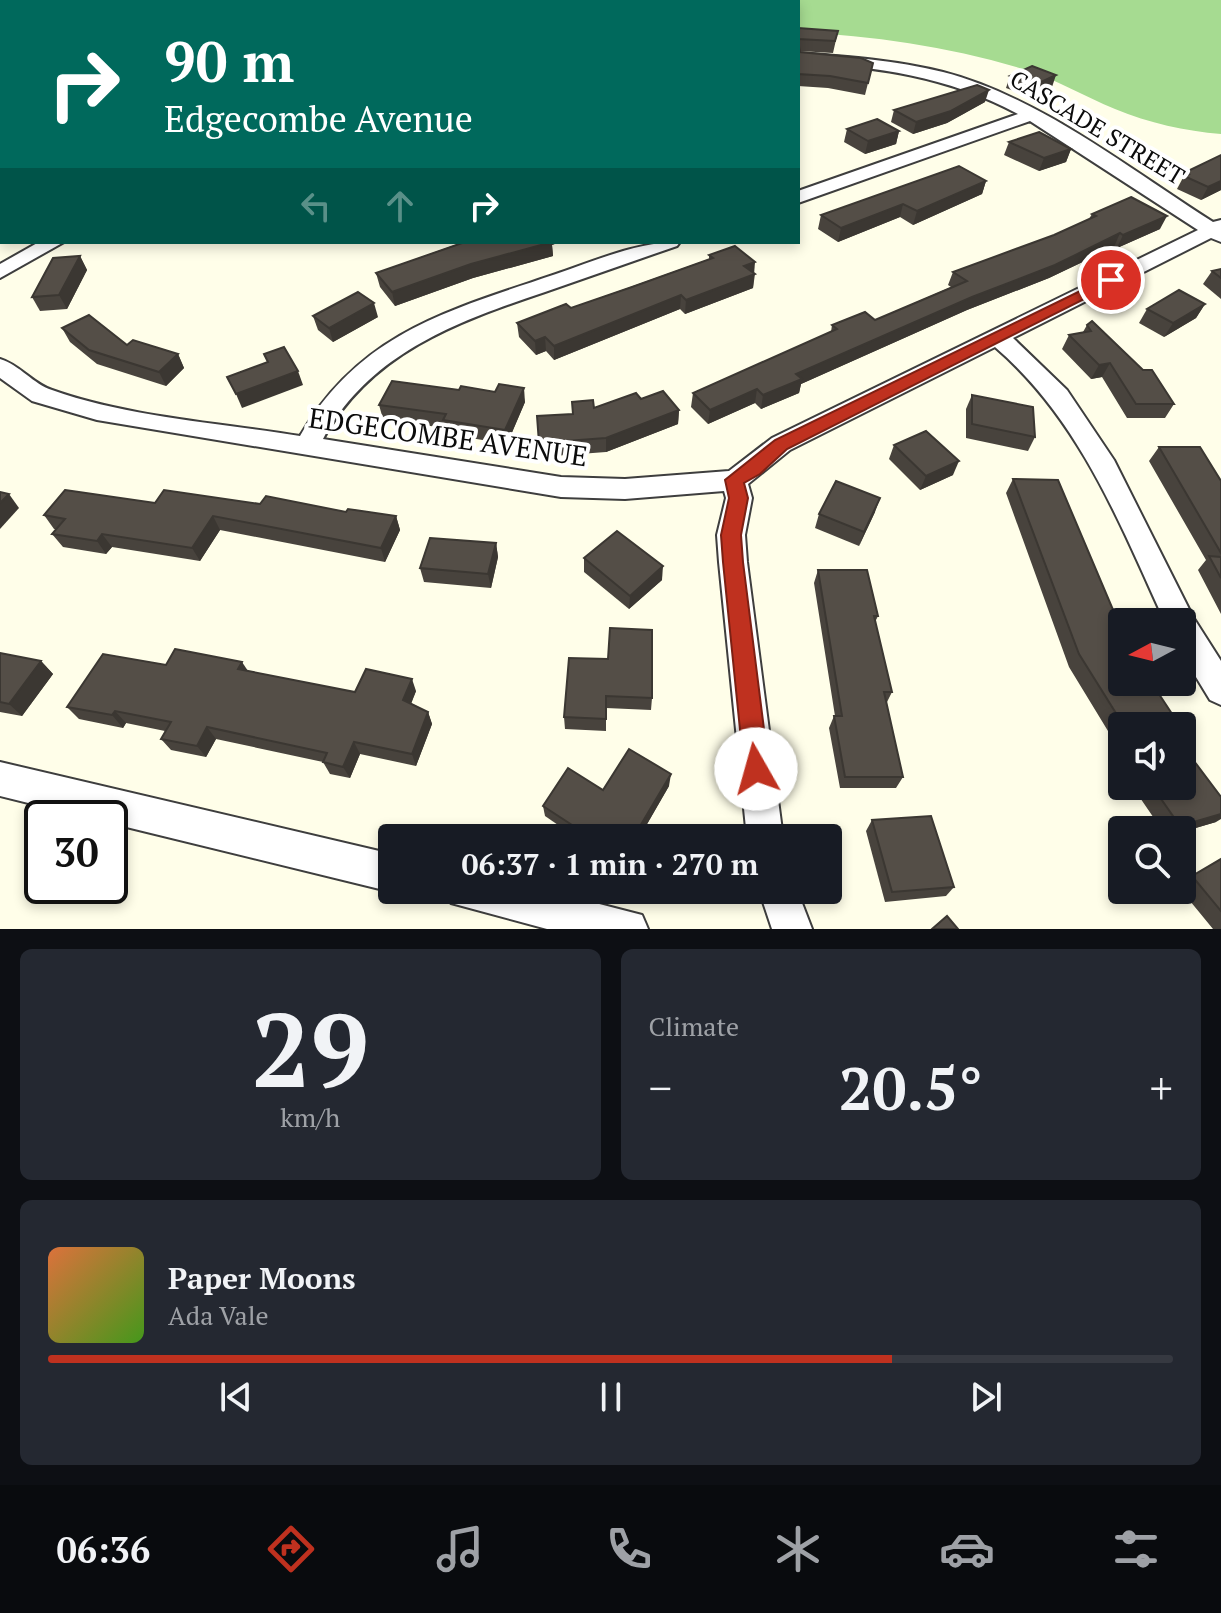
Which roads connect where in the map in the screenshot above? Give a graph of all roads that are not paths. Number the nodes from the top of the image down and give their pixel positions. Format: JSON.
{"nodes":[{"id":1,"x":800,"y":57,"type":"edge"},
{"id":2,"x":1033,"y":114,"type":"junction"},
{"id":3,"x":800,"y":196,"type":"edge"},
{"id":4,"x":1218,"y":230,"type":"edge"},
{"id":5,"x":50,"y":244,"type":"edge"},
{"id":6,"x":664,"y":244,"type":"edge"},
{"id":7,"x":0,"y":272,"type":"edge"},
{"id":8,"x":996,"y":336,"type":"junction"},
{"id":9,"x":0,"y":367,"type":"edge"},
{"id":10,"x":306,"y":447,"type":"junction"},
{"id":11,"x":734,"y":480,"type":"junction"},
{"id":12,"x":1173,"y":608,"type":"edge"},
{"id":13,"x":1196,"y":649,"type":"edge"},
{"id":14,"x":1221,"y":690,"type":"edge"},
{"id":15,"x":0,"y":779,"type":"edge"},
{"id":16,"x":763,"y":824,"type":"edge"},
{"id":17,"x":378,"y":870,"type":"edge"},
{"id":18,"x":523,"y":904,"type":"edge"},
{"id":19,"x":783,"y":904,"type":"edge"},
{"id":20,"x":628,"y":929,"type":"edge"},
{"id":21,"x":792,"y":929,"type":"edge"}],
"edges":[{"from":1,"to":2,"type":"street","name":"CASCADE STREET"},
{"from":2,"to":3,"type":"street"},
{"from":2,"to":4,"type":"street","name":"CASCADE STREET"},
{"from":4,"to":8,"type":"street"},
{"from":5,"to":7,"type":"street"},
{"from":6,"to":10,"type":"street"},
{"from":8,"to":11,"type":"street"},
{"from":8,"to":12,"type":"street"},
{"from":9,"to":10,"type":"street","name":"EDGECOMBE AVENUE"},
{"from":10,"to":11,"type":"street","name":"EDGECOMBE AVENUE"},
{"from":11,"to":16,"type":"street"},
{"from":13,"to":14,"type":"street"},
{"from":15,"to":17,"type":"street"},
{"from":18,"to":20,"type":"street"},
{"from":19,"to":21,"type":"street"}]}
